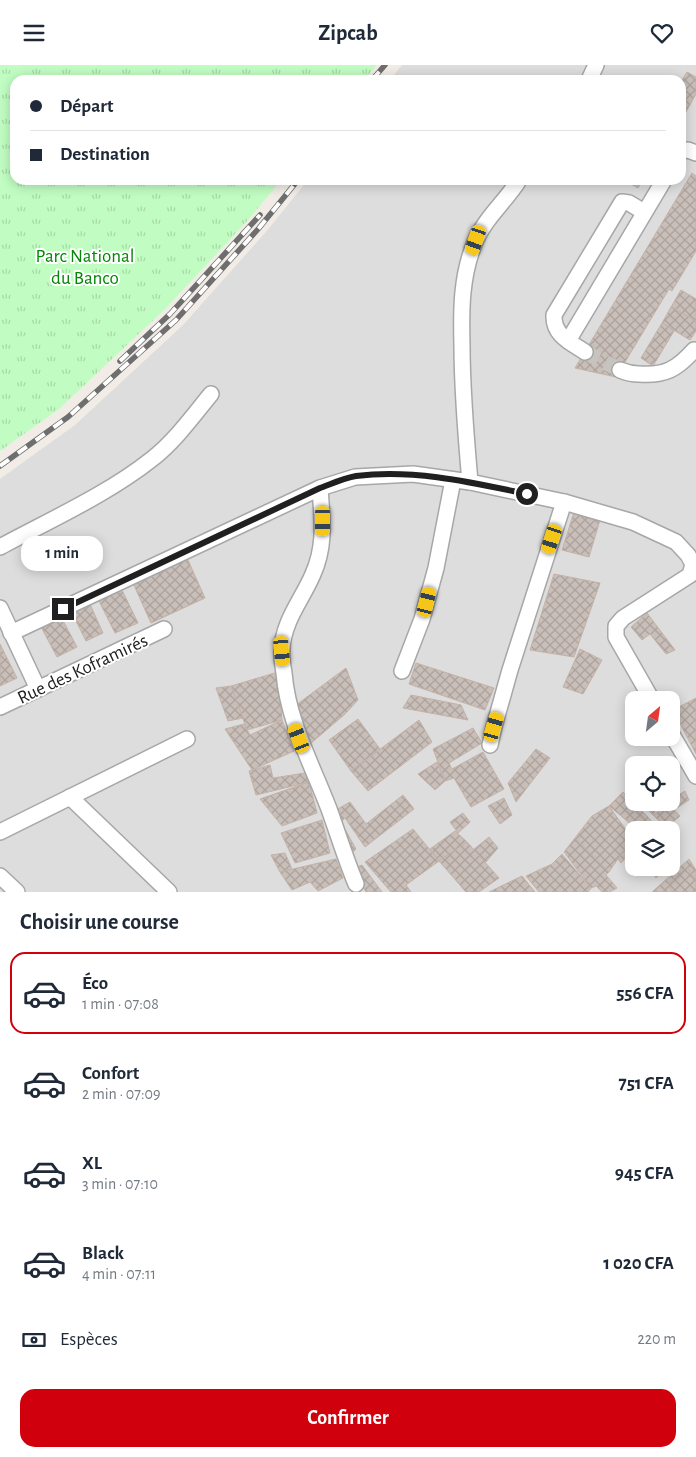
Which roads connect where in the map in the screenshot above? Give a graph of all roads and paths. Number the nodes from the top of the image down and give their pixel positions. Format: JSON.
{"nodes":[{"id":1,"x":515,"y":185,"type":"edge"},
{"id":2,"x":661,"y":185,"type":"edge"},
{"id":3,"x":644,"y":212,"type":"junction"},
{"id":4,"x":568,"y":341,"type":"junction"},
{"id":5,"x":694,"y":350,"type":"dead end"},
{"id":6,"x":585,"y":352,"type":"tunnel mouth"},
{"id":7,"x":620,"y":370,"type":"tunnel mouth"},
{"id":8,"x":211,"y":394,"type":"dead end"},
{"id":9,"x":453,"y":480,"type":"junction"},
{"id":10,"x":470,"y":482,"type":"junction"},
{"id":11,"x":320,"y":488,"type":"junction"},
{"id":12,"x":564,"y":502,"type":"junction"},
{"id":13,"x":0,"y":547,"type":"edge"},
{"id":14,"x":0,"y":608,"type":"edge"},
{"id":15,"x":164,"y":629,"type":"dead end"},
{"id":16,"x":11,"y":633,"type":"junction"},
{"id":17,"x":402,"y":671,"type":"dead end"},
{"id":18,"x":38,"y":689,"type":"junction"},
{"id":19,"x":647,"y":691,"type":"edge"},
{"id":20,"x":0,"y":707,"type":"edge"},
{"id":21,"x":187,"y":739,"type":"dead end"},
{"id":22,"x":490,"y":745,"type":"dead end"},
{"id":23,"x":679,"y":746,"type":"edge"},
{"id":24,"x":696,"y":776,"type":"edge"},
{"id":25,"x":70,"y":797,"type":"junction"},
{"id":26,"x":0,"y":832,"type":"edge"},
{"id":27,"x":0,"y":876,"type":"edge"},
{"id":28,"x":356,"y":884,"type":"dead end"},
{"id":29,"x":17,"y":892,"type":"edge"},
{"id":30,"x":169,"y":892,"type":"edge"}],
"edges":[{"from":1,"to":10,"type":"street"},
{"from":2,"to":3,"type":"street"},
{"from":3,"to":4,"type":"street"},
{"from":3,"to":4,"type":"street"},
{"from":4,"to":6,"type":"street"},
{"from":5,"to":7,"type":"street"},
{"from":8,"to":13,"type":"street"},
{"from":9,"to":10,"type":"street"},
{"from":9,"to":11,"type":"street"},
{"from":9,"to":17,"type":"street"},
{"from":10,"to":12,"type":"street"},
{"from":11,"to":16,"type":"street"},
{"from":11,"to":28,"type":"street"},
{"from":12,"to":19,"type":"street"},
{"from":12,"to":22,"type":"street"},
{"from":14,"to":16,"type":"street"},
{"from":15,"to":18,"type":"street","name":"Rue des Koframirés"},
{"from":16,"to":18,"type":"street"},
{"from":18,"to":20,"type":"street","name":"Rue des Koframirés"},
{"from":21,"to":25,"type":"street"},
{"from":23,"to":24,"type":"street"},
{"from":25,"to":26,"type":"street"},
{"from":25,"to":30,"type":"street"},
{"from":27,"to":29,"type":"street"}]}
